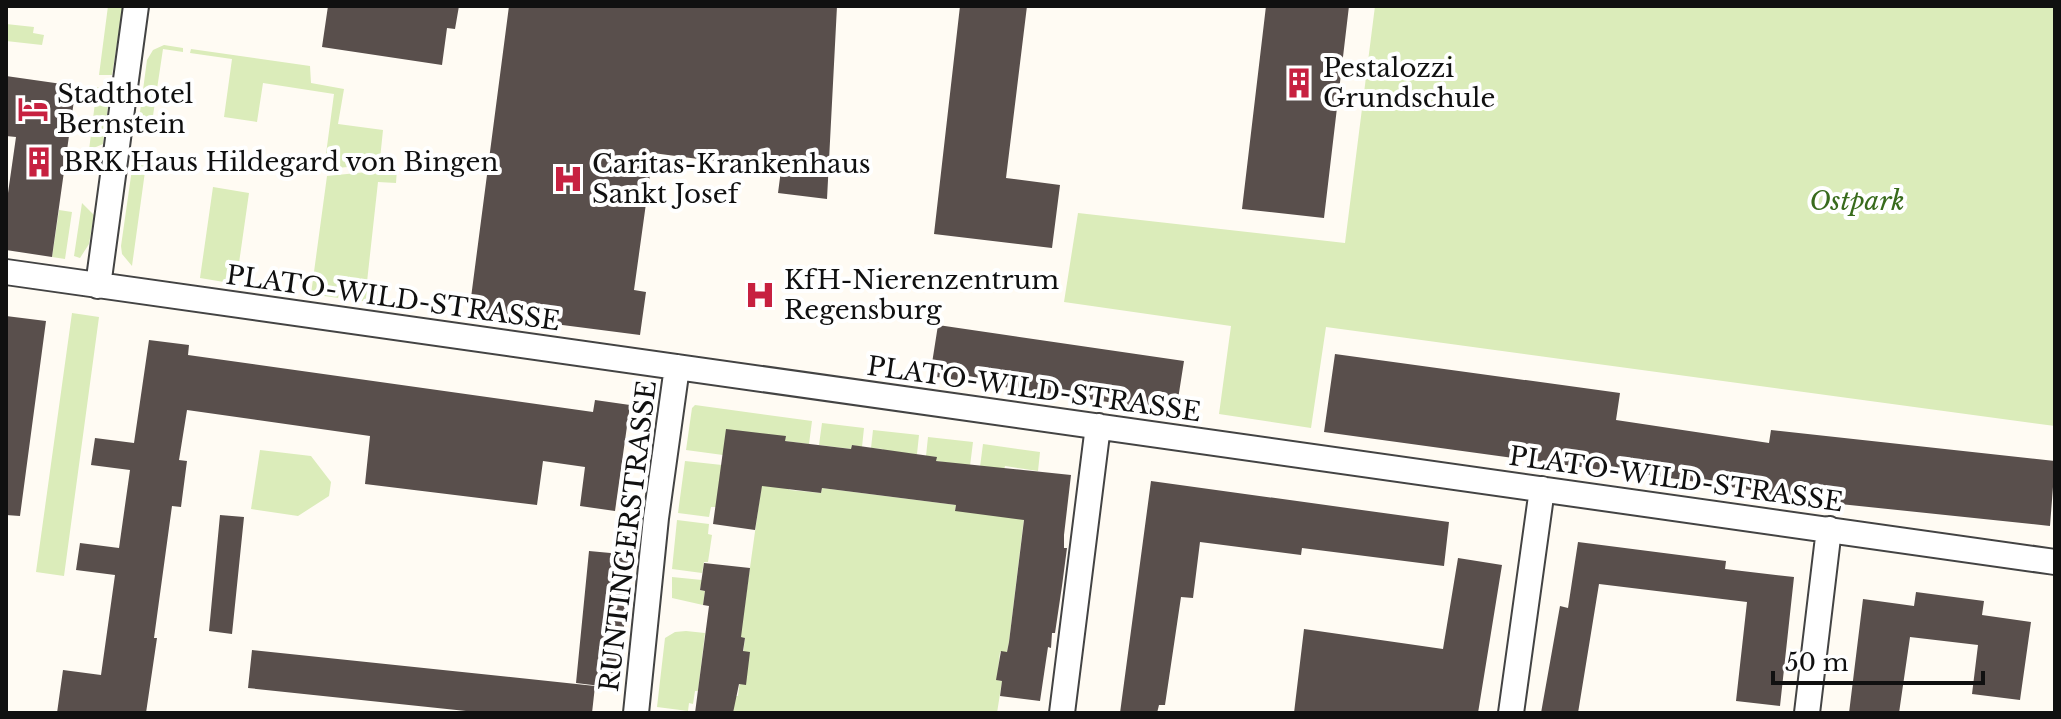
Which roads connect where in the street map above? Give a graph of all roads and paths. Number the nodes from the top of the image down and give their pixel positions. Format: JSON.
{"nodes":[{"id":1,"x":136,"y":6,"type":"edge"},
{"id":2,"x":6,"y":272,"type":"edge"},
{"id":3,"x":98,"y":286,"type":"junction"},
{"id":4,"x":677,"y":367,"type":"junction"},
{"id":5,"x":1098,"y":426,"type":"junction"},
{"id":6,"x":1542,"y":489,"type":"junction"},
{"id":7,"x":1829,"y":529,"type":"junction"},
{"id":8,"x":2055,"y":562,"type":"edge"},
{"id":9,"x":636,"y":713,"type":"edge"},
{"id":10,"x":1062,"y":713,"type":"edge"},
{"id":11,"x":1511,"y":713,"type":"edge"},
{"id":12,"x":1807,"y":713,"type":"edge"}],
"edges":[{"from":1,"to":3,"type":"street"},
{"from":2,"to":3,"type":"street","name":"PLATO-WILD-STRASSE"},
{"from":3,"to":4,"type":"street","name":"PLATO-WILD-STRASSE"},
{"from":4,"to":5,"type":"street","name":"PLATO-WILD-STRASSE"},
{"from":4,"to":9,"type":"street","name":"RUNTINGERSTRASSE"},
{"from":5,"to":6,"type":"street","name":"PLATO-WILD-STRASSE"},
{"from":5,"to":10,"type":"street"},
{"from":6,"to":7,"type":"street","name":"PLATO-WILD-STRASSE"},
{"from":6,"to":11,"type":"street"},
{"from":7,"to":8,"type":"street","name":"PLATO-WILD-STRASSE"},
{"from":7,"to":12,"type":"street"}]}
